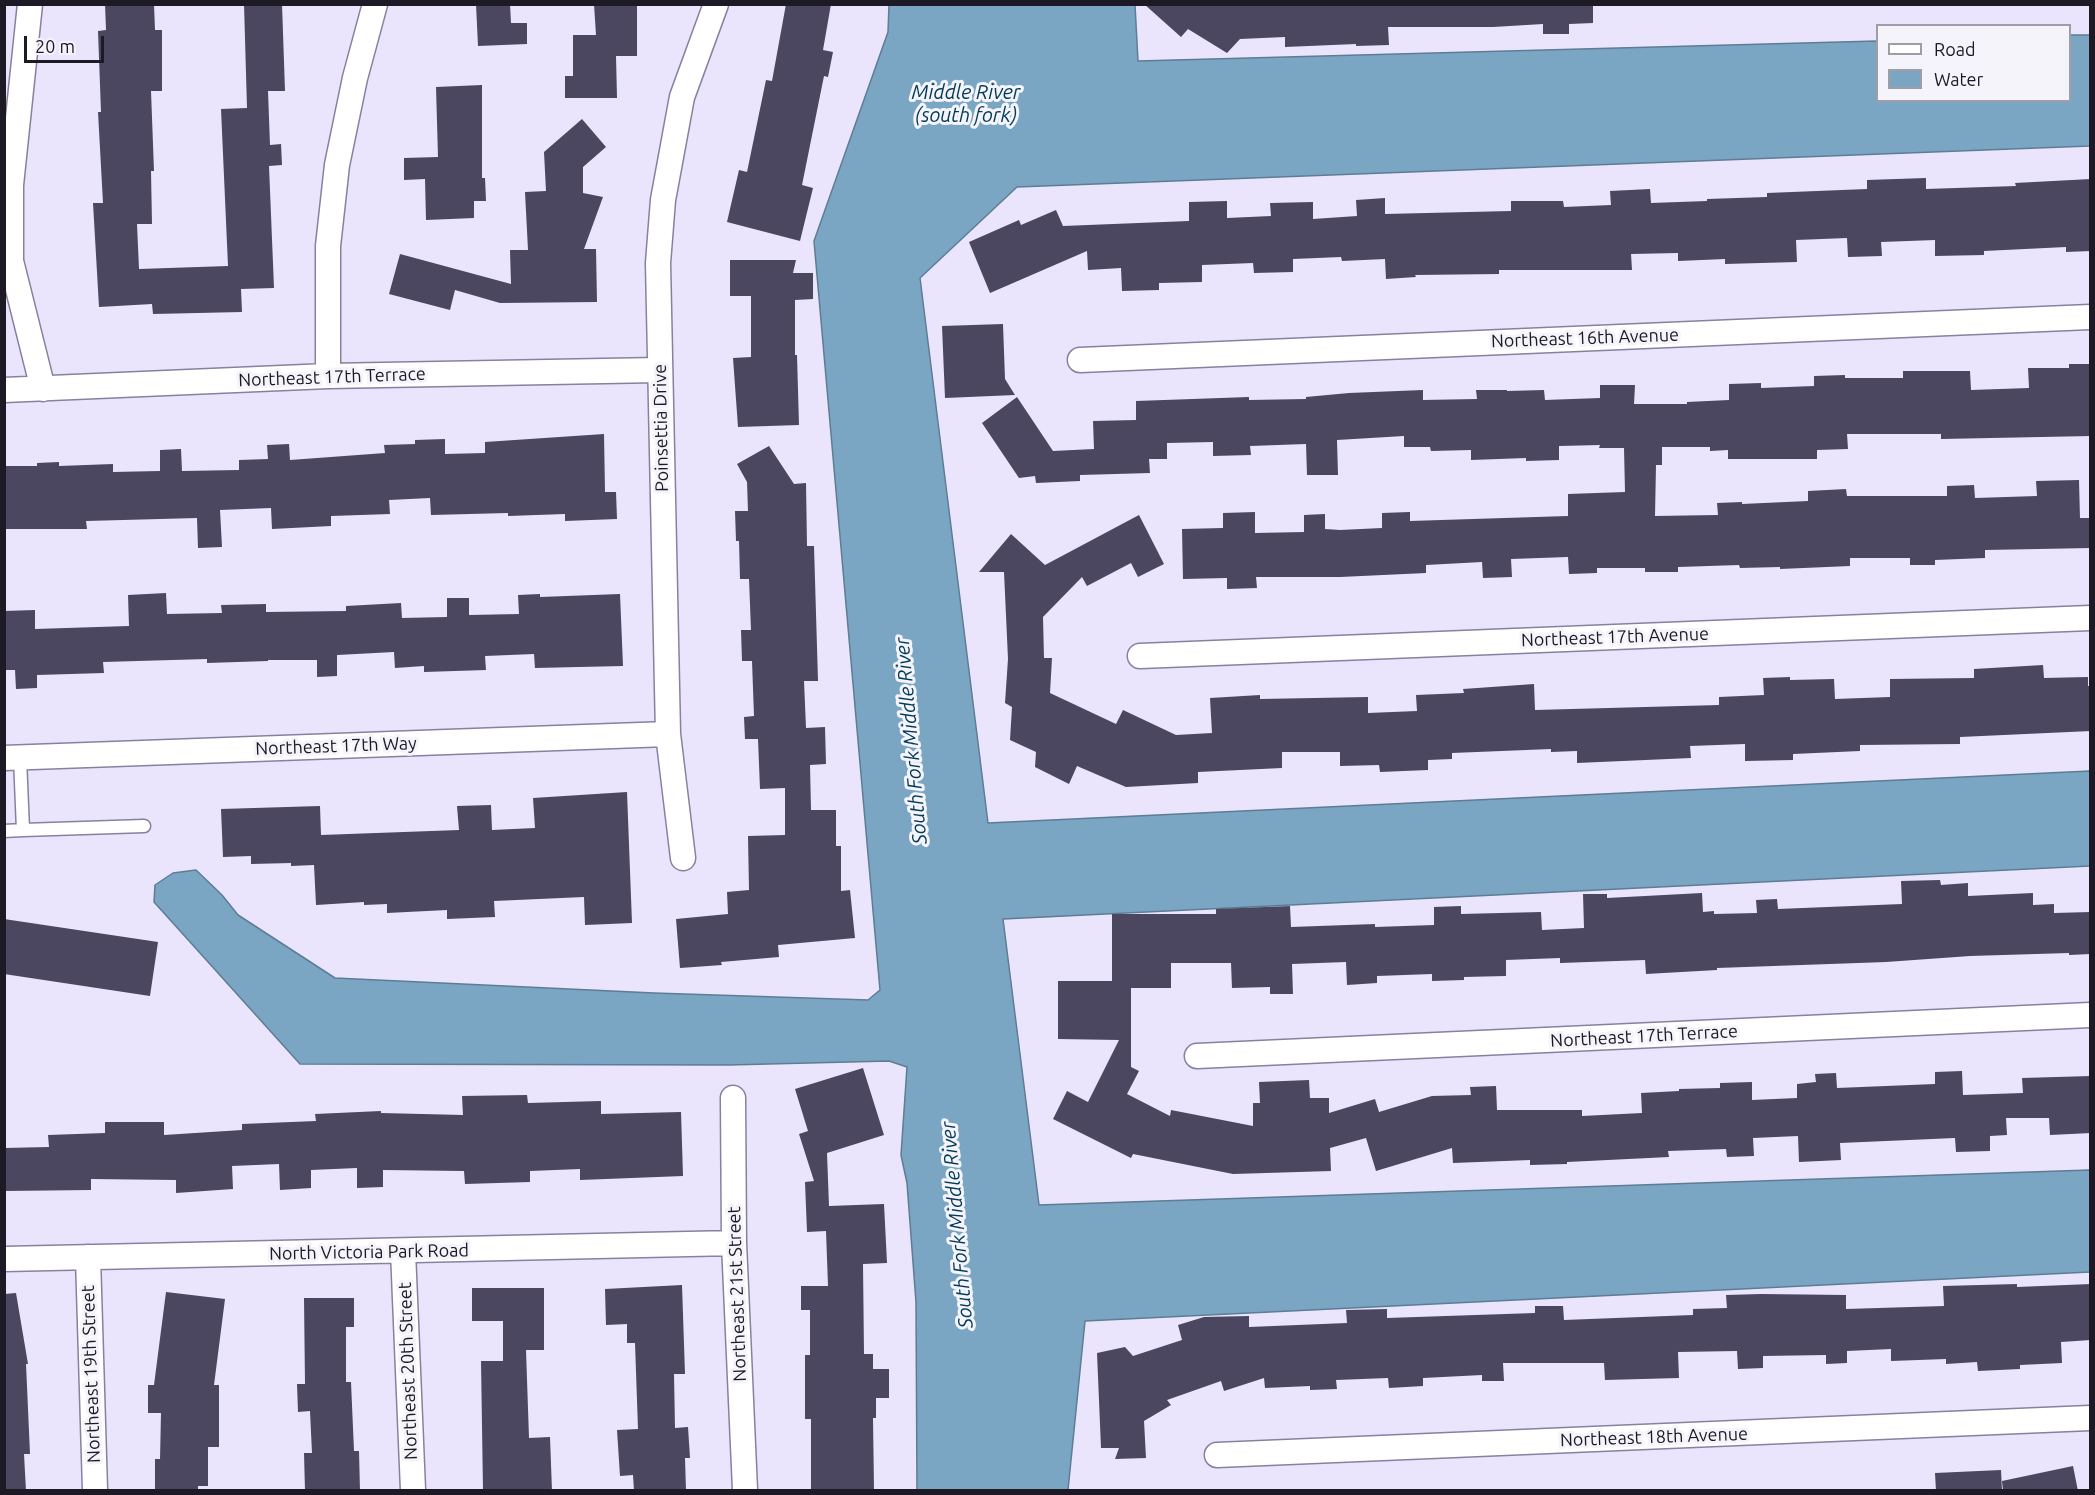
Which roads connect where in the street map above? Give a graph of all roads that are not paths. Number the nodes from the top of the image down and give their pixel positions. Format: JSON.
{"nodes":[{"id":1,"x":30,"y":4,"type":"edge"},
{"id":2,"x":375,"y":4,"type":"edge"},
{"id":3,"x":716,"y":4,"type":"edge"},
{"id":4,"x":2091,"y":317,"type":"edge"},
{"id":5,"x":1080,"y":360,"type":"dead end"},
{"id":6,"x":659,"y":370,"type":"junction"},
{"id":7,"x":328,"y":376,"type":"junction"},
{"id":8,"x":43,"y":389,"type":"junction"},
{"id":9,"x":4,"y":390,"type":"edge"},
{"id":10,"x":2091,"y":618,"type":"edge"},
{"id":11,"x":1140,"y":656,"type":"dead end"},
{"id":12,"x":668,"y":734,"type":"junction"},
{"id":13,"x":12,"y":758,"type":"edge"},
{"id":14,"x":144,"y":826,"type":"dead end"},
{"id":15,"x":23,"y":830,"type":"junction"},
{"id":16,"x":4,"y":831,"type":"edge"},
{"id":17,"x":683,"y":858,"type":"dead end"},
{"id":18,"x":2091,"y":1015,"type":"edge"},
{"id":19,"x":1197,"y":1056,"type":"dead end"},
{"id":20,"x":733,"y":1098,"type":"dead end"},
{"id":21,"x":734,"y":1243,"type":"junction"},
{"id":22,"x":403,"y":1251,"type":"junction"},
{"id":23,"x":88,"y":1257,"type":"junction"},
{"id":24,"x":4,"y":1259,"type":"edge"},
{"id":25,"x":2091,"y":1418,"type":"edge"},
{"id":26,"x":1217,"y":1455,"type":"dead end"},
{"id":27,"x":95,"y":1491,"type":"edge"},
{"id":28,"x":413,"y":1491,"type":"edge"},
{"id":29,"x":745,"y":1491,"type":"edge"}],
"edges":[{"from":1,"to":8,"type":"street"},
{"from":2,"to":7,"type":"street"},
{"from":3,"to":6,"type":"street","name":"Poinsettia Drive"},
{"from":4,"to":5,"type":"street","name":"Northeast 16th Avenue"},
{"from":6,"to":7,"type":"street","name":"Northeast 17th Terrace"},
{"from":6,"to":12,"type":"street","name":"Poinsettia Drive"},
{"from":7,"to":8,"type":"street","name":"Northeast 17th Terrace"},
{"from":8,"to":9,"type":"street","name":"Northeast 17th Terrace"},
{"from":10,"to":11,"type":"street","name":"Northeast 17th Avenue"},
{"from":12,"to":13,"type":"street","name":"Northeast 17th Way"},
{"from":12,"to":17,"type":"street","name":"Poinsettia Drive"},
{"from":13,"to":15,"type":"lane"},
{"from":14,"to":15,"type":"lane"},
{"from":15,"to":16,"type":"lane"},
{"from":18,"to":19,"type":"street","name":"Northeast 17th Terrace"},
{"from":20,"to":21,"type":"street","name":"Northeast 21st Street"},
{"from":21,"to":22,"type":"street","name":"North Victoria Park Road"},
{"from":21,"to":29,"type":"street","name":"Northeast 21st Street"},
{"from":22,"to":23,"type":"street","name":"North Victoria Park Road"},
{"from":22,"to":28,"type":"street","name":"Northeast 20th Street"},
{"from":23,"to":24,"type":"street","name":"North Victoria Park Road"},
{"from":23,"to":27,"type":"street","name":"Northeast 19th Street"},
{"from":25,"to":26,"type":"street","name":"Northeast 18th Avenue"}]}
